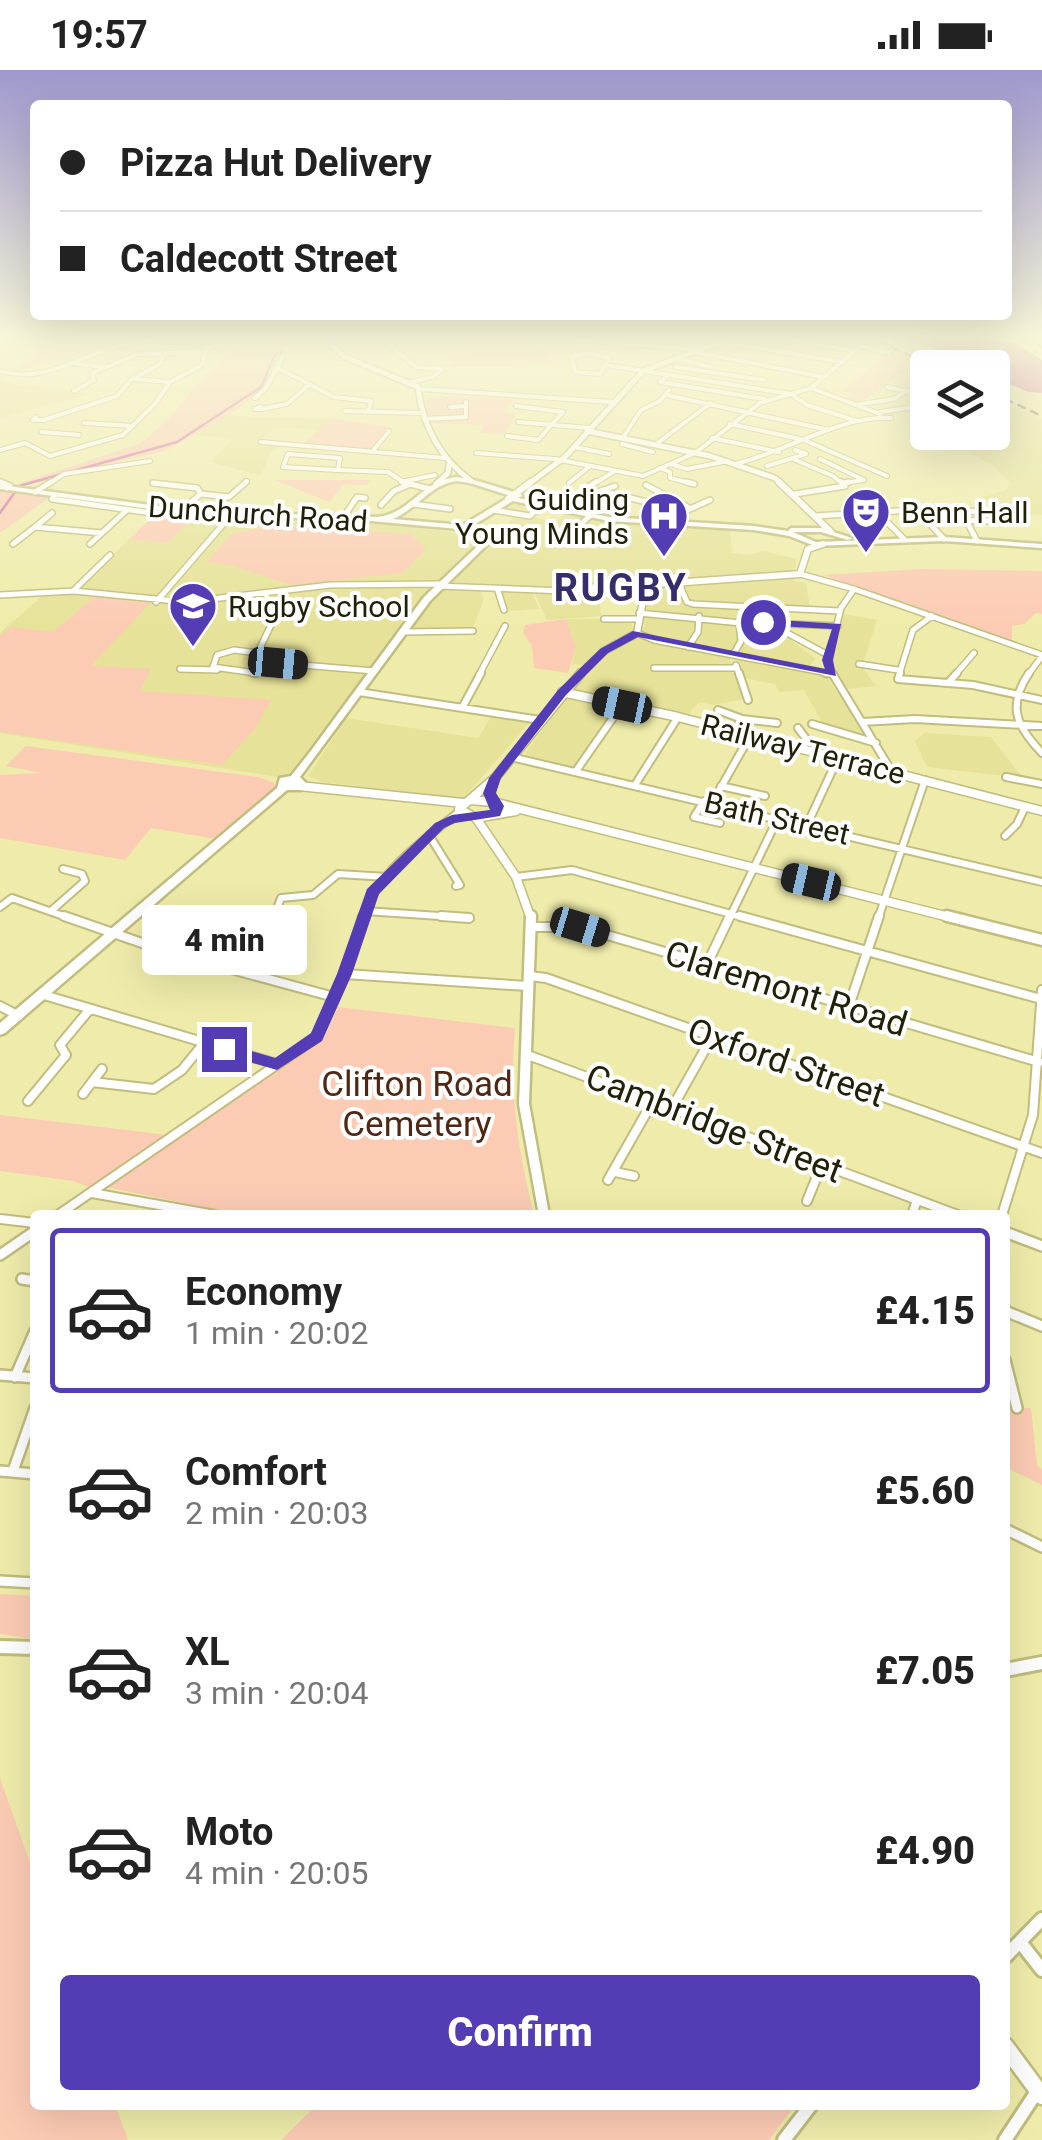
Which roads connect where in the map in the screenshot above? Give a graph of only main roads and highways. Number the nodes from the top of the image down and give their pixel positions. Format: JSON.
{"nodes":[{"id":1,"x":588,"y":432,"type":"edge"},
{"id":2,"x":2,"y":486,"type":"edge"},
{"id":3,"x":506,"y":497,"type":"junction"},
{"id":4,"x":586,"y":513,"type":"junction"},
{"id":5,"x":489,"y":514,"type":"junction"},
{"id":6,"x":401,"y":516,"type":"junction"},
{"id":7,"x":373,"y":520,"type":"junction"},
{"id":8,"x":417,"y":526,"type":"junction"},
{"id":9,"x":746,"y":526,"type":"junction"},
{"id":10,"x":462,"y":529,"type":"junction"},
{"id":11,"x":492,"y":538,"type":"junction"},
{"id":12,"x":830,"y":538,"type":"junction"},
{"id":13,"x":803,"y":540,"type":"junction"},
{"id":14,"x":1042,"y":546,"type":"edge"},
{"id":15,"x":0,"y":1030,"type":"edge"}],
"edges":[{"from":1,"to":3,"type":"main road"},
{"from":2,"to":7,"type":"highway","name":"Dunchurch Road"},
{"from":3,"to":4,"type":"highway"},
{"from":3,"to":4,"type":"highway"},
{"from":3,"to":5,"type":"highway"},
{"from":3,"to":6,"type":"highway"},
{"from":4,"to":9,"type":"highway"},
{"from":4,"to":9,"type":"highway"},
{"from":5,"to":10,"type":"highway"},
{"from":5,"to":11,"type":"highway"},
{"from":6,"to":7,"type":"highway"},
{"from":6,"to":8,"type":"highway"},
{"from":7,"to":8,"type":"highway","name":"Dunchurch Road"},
{"from":8,"to":10,"type":"highway","name":"Dunchurch Road"},
{"from":9,"to":13,"type":"highway"},
{"from":10,"to":11,"type":"highway","name":"Dunchurch Road"},
{"from":11,"to":15,"type":"highway"},
{"from":12,"to":13,"type":"highway"},
{"from":12,"to":13,"type":"highway"},
{"from":12,"to":14,"type":"highway"}]}
